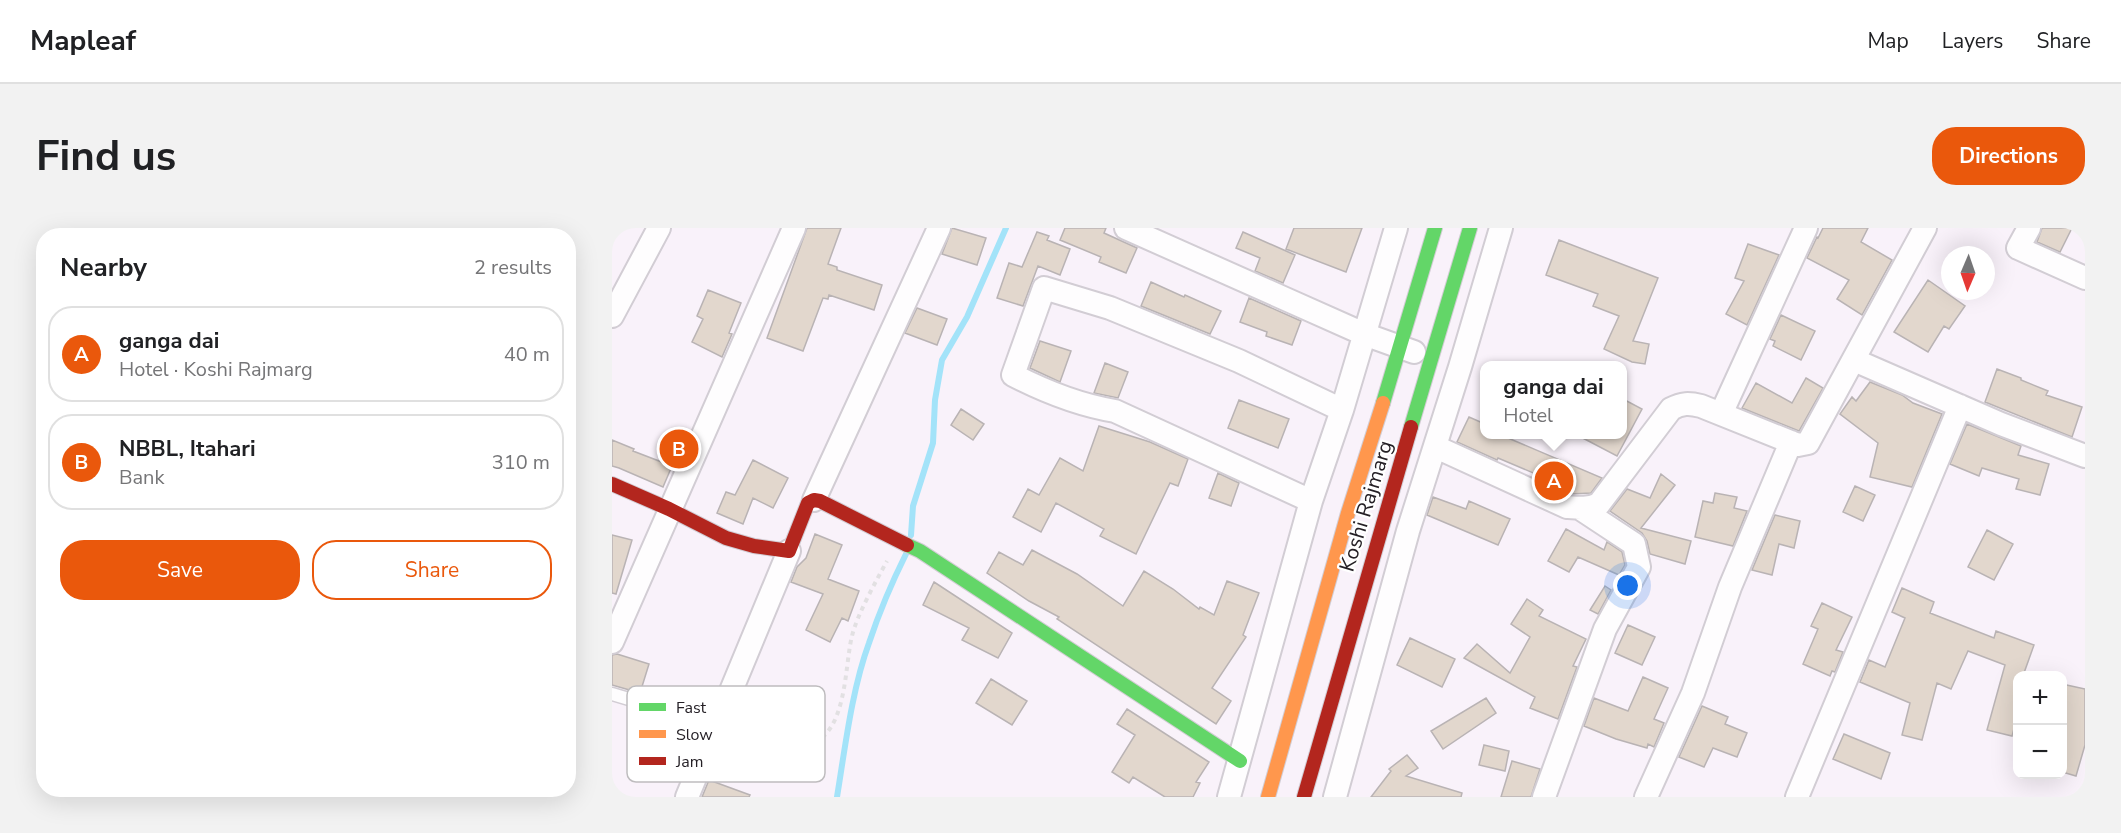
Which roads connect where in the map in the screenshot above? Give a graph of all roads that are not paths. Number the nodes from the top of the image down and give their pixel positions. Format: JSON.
{"nodes":[{"id":1,"x":659,"y":228,"type":"edge"},
{"id":2,"x":794,"y":228,"type":"edge"},
{"id":3,"x":939,"y":228,"type":"edge"},
{"id":4,"x":1126,"y":228,"type":"edge"},
{"id":5,"x":1396,"y":228,"type":"edge"},
{"id":6,"x":1434,"y":228,"type":"edge"},
{"id":7,"x":1470,"y":228,"type":"edge"},
{"id":8,"x":1501,"y":228,"type":"edge"},
{"id":9,"x":1806,"y":228,"type":"edge"},
{"id":10,"x":1925,"y":228,"type":"edge"},
{"id":11,"x":2029,"y":228,"type":"edge"},
{"id":12,"x":2085,"y":278,"type":"edge"},
{"id":13,"x":612,"y":316,"type":"edge"},
{"id":14,"x":1364,"y":334,"type":"junction"},
{"id":15,"x":1399,"y":346,"type":"junction"},
{"id":16,"x":1432,"y":358,"type":"junction"},
{"id":17,"x":1854,"y":360,"type":"junction"},
{"id":18,"x":1460,"y":367,"type":"junction"},
{"id":19,"x":1960,"y":406,"type":"junction"},
{"id":20,"x":1342,"y":410,"type":"junction"},
{"id":21,"x":1721,"y":414,"type":"junction"},
{"id":22,"x":1791,"y":442,"type":"junction"},
{"id":23,"x":1436,"y":447,"type":"junction"},
{"id":24,"x":2085,"y":456,"type":"edge"},
{"id":25,"x":612,"y":484,"type":"edge"},
{"id":26,"x":813,"y":501,"type":"junction"},
{"id":27,"x":1311,"y":501,"type":"junction"},
{"id":28,"x":669,"y":509,"type":"junction"},
{"id":29,"x":1581,"y":509,"type":"junction"},
{"id":30,"x":789,"y":551,"type":"junction"},
{"id":31,"x":612,"y":642,"type":"edge"},
{"id":32,"x":732,"y":686,"type":"edge"},
{"id":33,"x":612,"y":694,"type":"edge"},
{"id":34,"x":627,"y":698,"type":"edge"},
{"id":35,"x":1240,"y":761,"type":"junction"},
{"id":36,"x":693,"y":782,"type":"edge"},
{"id":37,"x":687,"y":797,"type":"edge"},
{"id":38,"x":1231,"y":797,"type":"edge"},
{"id":39,"x":1269,"y":797,"type":"edge"},
{"id":40,"x":1304,"y":797,"type":"edge"},
{"id":41,"x":1335,"y":797,"type":"edge"},
{"id":42,"x":1544,"y":797,"type":"edge"},
{"id":43,"x":1646,"y":797,"type":"edge"},
{"id":44,"x":1797,"y":797,"type":"edge"}],
"edges":[{"from":1,"to":13,"type":"street"},
{"from":2,"to":28,"type":"street"},
{"from":3,"to":26,"type":"street"},
{"from":4,"to":14,"type":"street"},
{"from":5,"to":14,"type":"street"},
{"from":6,"to":15,"type":"main road","name":"Koshi Rajmarg"},
{"from":7,"to":16,"type":"main road","name":"Koshi Rajmarg"},
{"from":8,"to":18,"type":"street"},
{"from":9,"to":21,"type":"street"},
{"from":10,"to":17,"type":"street"},
{"from":11,"to":12,"type":"street"},
{"from":14,"to":15,"type":"street"},
{"from":14,"to":20,"type":"street"},
{"from":15,"to":16,"type":"street"},
{"from":15,"to":39,"type":"main road","name":"Koshi Rajmarg"},
{"from":16,"to":18,"type":"street"},
{"from":16,"to":40,"type":"main road","name":"Koshi Rajmarg"},
{"from":17,"to":19,"type":"street"},
{"from":17,"to":22,"type":"street"},
{"from":18,"to":23,"type":"street"},
{"from":19,"to":24,"type":"street"},
{"from":19,"to":44,"type":"street"},
{"from":20,"to":27,"type":"street"},
{"from":20,"to":27,"type":"street"},
{"from":21,"to":22,"type":"street"},
{"from":21,"to":29,"type":"street"},
{"from":22,"to":43,"type":"street"},
{"from":23,"to":29,"type":"street"},
{"from":23,"to":41,"type":"street"},
{"from":25,"to":28,"type":"main road"},
{"from":26,"to":30,"type":"main road"},
{"from":26,"to":35,"type":"main road"},
{"from":27,"to":35,"type":"street"},
{"from":28,"to":30,"type":"main road"},
{"from":28,"to":31,"type":"street"},
{"from":29,"to":42,"type":"street"},
{"from":30,"to":32,"type":"street"},
{"from":33,"to":34,"type":"lane"},
{"from":35,"to":38,"type":"street"},
{"from":36,"to":37,"type":"street"}]}
